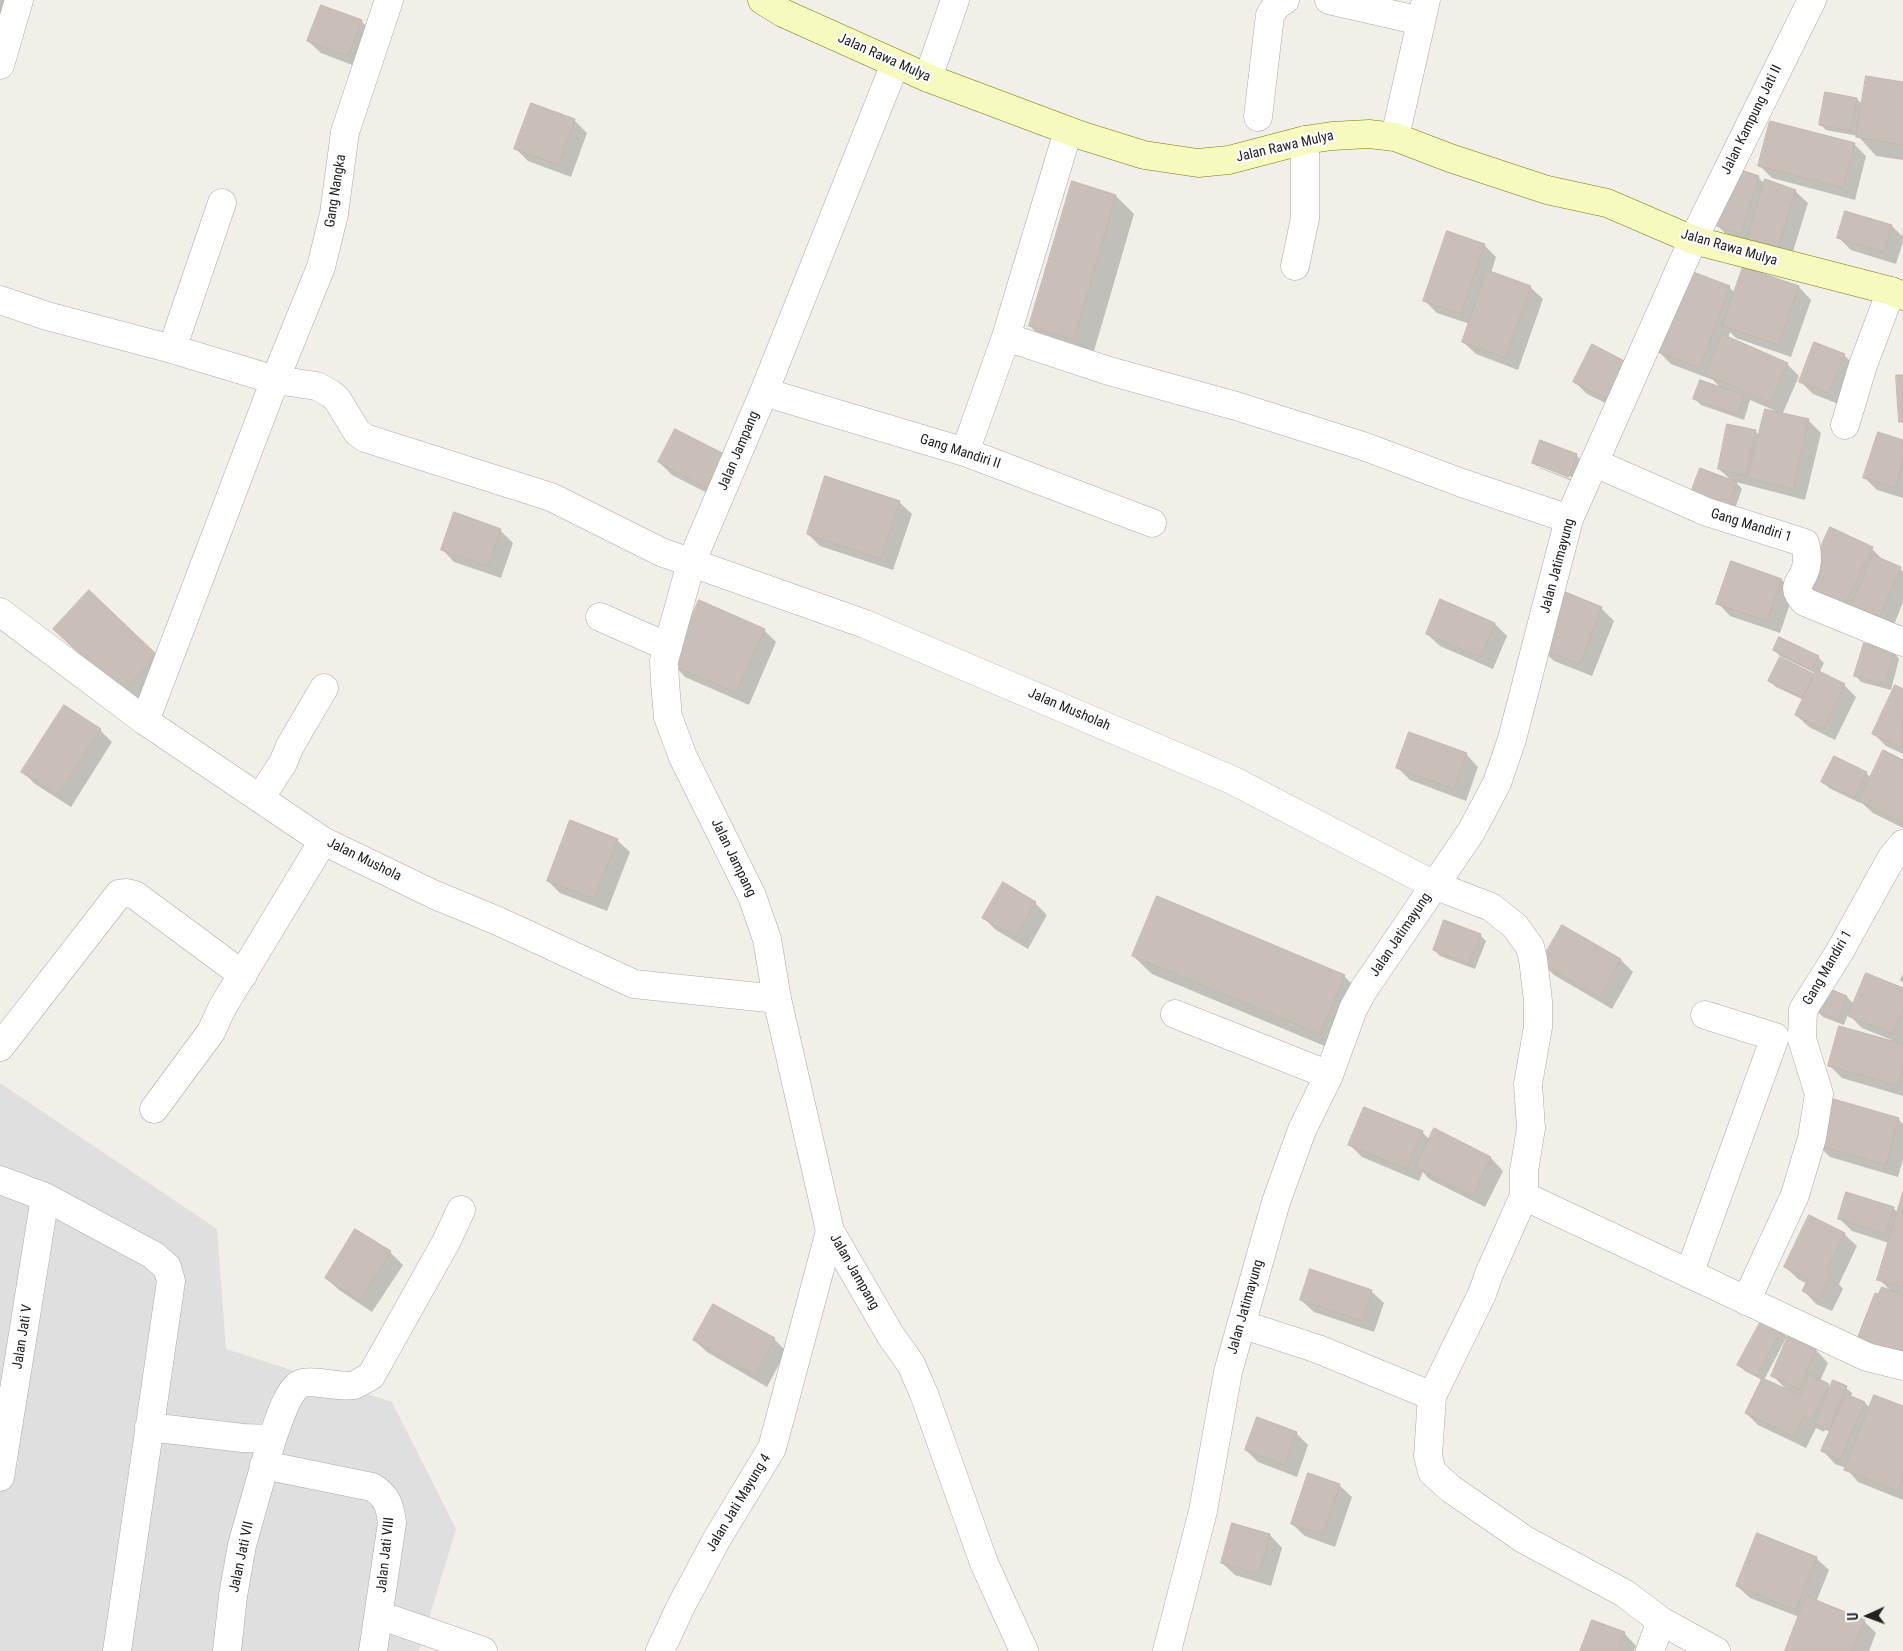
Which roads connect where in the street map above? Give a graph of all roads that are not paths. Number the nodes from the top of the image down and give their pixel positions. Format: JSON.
{"nodes":[{"id":1,"x":19,"y":0,"type":"edge"},
{"id":2,"x":389,"y":0,"type":"edge"},
{"id":3,"x":762,"y":0,"type":"edge"},
{"id":4,"x":955,"y":0,"type":"edge"},
{"id":5,"x":1285,"y":0,"type":"edge"},
{"id":6,"x":1330,"y":0,"type":"edge"},
{"id":7,"x":1812,"y":0,"type":"edge"},
{"id":8,"x":1424,"y":10,"type":"edge"},
{"id":9,"x":895,"y":64,"type":"junction"},
{"id":10,"x":0,"y":65,"type":"edge"},
{"id":11,"x":928,"y":78,"type":"junction"},
{"id":12,"x":1258,"y":117,"type":"dead end"},
{"id":13,"x":1068,"y":131,"type":"junction"},
{"id":14,"x":1395,"y":137,"type":"junction"},
{"id":15,"x":1305,"y":140,"type":"junction"},
{"id":16,"x":222,"y":203,"type":"dead end"},
{"id":17,"x":1693,"y":240,"type":"junction"},
{"id":18,"x":1295,"y":266,"type":"dead end"},
{"id":19,"x":1897,"y":294,"type":"edge"},
{"id":20,"x":0,"y":300,"type":"edge"},
{"id":21,"x":1006,"y":337,"type":"junction"},
{"id":22,"x":172,"y":349,"type":"junction"},
{"id":23,"x":275,"y":380,"type":"junction"},
{"id":24,"x":764,"y":392,"type":"junction"},
{"id":25,"x":1845,"y":425,"type":"dead end"},
{"id":26,"x":965,"y":452,"type":"junction"},
{"id":27,"x":1595,"y":463,"type":"junction"},
{"id":28,"x":1569,"y":519,"type":"junction"},
{"id":29,"x":1152,"y":523,"type":"dead end"},
{"id":30,"x":691,"y":563,"type":"junction"},
{"id":31,"x":0,"y":612,"type":"edge"},
{"id":32,"x":600,"y":617,"type":"dead end"},
{"id":33,"x":1903,"y":642,"type":"edge"},
{"id":34,"x":668,"y":647,"type":"junction"},
{"id":35,"x":324,"y":688,"type":"dead end"},
{"id":36,"x":145,"y":721,"type":"junction"},
{"id":37,"x":260,"y":798,"type":"junction"},
{"id":38,"x":323,"y":841,"type":"junction"},
{"id":39,"x":1903,"y":844,"type":"edge"},
{"id":40,"x":1434,"y":885,"type":"junction"},
{"id":41,"x":243,"y":975,"type":"junction"},
{"id":42,"x":778,"y":999,"type":"junction"},
{"id":43,"x":1175,"y":1014,"type":"dead end"},
{"id":44,"x":1705,"y":1015,"type":"dead end"},
{"id":45,"x":0,"y":1047,"type":"edge"},
{"id":46,"x":1329,"y":1075,"type":"junction"},
{"id":47,"x":154,"y":1108,"type":"dead end"},
{"id":48,"x":0,"y":1180,"type":"edge"},
{"id":49,"x":1524,"y":1196,"type":"junction"},
{"id":50,"x":45,"y":1197,"type":"junction"},
{"id":51,"x":461,"y":1210,"type":"dead end"},
{"id":52,"x":830,"y":1231,"type":"junction"},
{"id":53,"x":1689,"y":1274,"type":"junction"},
{"id":54,"x":1746,"y":1301,"type":"junction"},
{"id":55,"x":1241,"y":1324,"type":"junction"},
{"id":56,"x":1903,"y":1366,"type":"edge"},
{"id":57,"x":1432,"y":1396,"type":"junction"},
{"id":58,"x":149,"y":1427,"type":"junction"},
{"id":59,"x":268,"y":1452,"type":"junction"},
{"id":60,"x":0,"y":1477,"type":"edge"},
{"id":61,"x":379,"y":1615,"type":"junction"},
{"id":62,"x":1661,"y":1621,"type":"junction"},
{"id":63,"x":117,"y":1651,"type":"edge"},
{"id":64,"x":227,"y":1651,"type":"edge"},
{"id":65,"x":373,"y":1651,"type":"edge"},
{"id":66,"x":483,"y":1651,"type":"edge"},
{"id":67,"x":660,"y":1651,"type":"edge"},
{"id":68,"x":1024,"y":1651,"type":"edge"},
{"id":69,"x":1167,"y":1651,"type":"edge"},
{"id":70,"x":1650,"y":1651,"type":"edge"},
{"id":71,"x":1716,"y":1651,"type":"edge"}],
"edges":[{"from":1,"to":10,"type":"street"},
{"from":2,"to":23,"type":"street","name":"Gang Nangka"},
{"from":3,"to":9,"type":"main road","name":"Jalan Rawa Mulya"},
{"from":4,"to":11,"type":"street"},
{"from":5,"to":12,"type":"street"},
{"from":6,"to":8,"type":"street"},
{"from":7,"to":17,"type":"street","name":"Jalan Kampung Jati II"},
{"from":8,"to":14,"type":"street"},
{"from":9,"to":11,"type":"main road","name":"Jalan Rawa Mulya"},
{"from":9,"to":24,"type":"street","name":"Jalan Jampang"},
{"from":11,"to":13,"type":"main road","name":"Jalan Rawa Mulya"},
{"from":13,"to":15,"type":"main road","name":"Jalan Rawa Mulya"},
{"from":13,"to":21,"type":"street"},
{"from":14,"to":15,"type":"main road","name":"Jalan Rawa Mulya"},
{"from":14,"to":17,"type":"main road","name":"Jalan Rawa Mulya"},
{"from":15,"to":18,"type":"street"},
{"from":16,"to":22,"type":"street"},
{"from":17,"to":19,"type":"main road","name":"Jalan Rawa Mulya"},
{"from":17,"to":27,"type":"street","name":"Jalan Jatimayung"},
{"from":19,"to":25,"type":"street"},
{"from":20,"to":22,"type":"street","name":"Jalan Musholah"},
{"from":21,"to":26,"type":"street"},
{"from":21,"to":28,"type":"street"},
{"from":22,"to":23,"type":"street","name":"Jalan Musholah"},
{"from":23,"to":30,"type":"street","name":"Jalan Musholah"},
{"from":23,"to":36,"type":"street","name":"Gang Nangka"},
{"from":24,"to":26,"type":"street","name":"Gang Mandiri II"},
{"from":24,"to":30,"type":"street","name":"Jalan Jampang"},
{"from":26,"to":29,"type":"street","name":"Gang Mandiri II"},
{"from":27,"to":28,"type":"street","name":"Jalan Jatimayung"},
{"from":27,"to":33,"type":"street","name":"Gang Mandiri 1"},
{"from":28,"to":40,"type":"street","name":"Jalan Jatimayung"},
{"from":30,"to":34,"type":"street","name":"Jalan Jampang"},
{"from":30,"to":40,"type":"street","name":"Jalan Musholah"},
{"from":31,"to":36,"type":"street","name":"Jalan Mushola"},
{"from":32,"to":34,"type":"street"},
{"from":34,"to":42,"type":"street","name":"Jalan Jampang"},
{"from":35,"to":37,"type":"street"},
{"from":36,"to":37,"type":"street","name":"Jalan Mushola"},
{"from":37,"to":38,"type":"street","name":"Jalan Mushola"},
{"from":38,"to":41,"type":"street"},
{"from":38,"to":42,"type":"street","name":"Jalan Mushola"},
{"from":39,"to":54,"type":"street","name":"Gang Mandiri 1"},
{"from":40,"to":46,"type":"street","name":"Jalan Jatimayung"},
{"from":40,"to":49,"type":"street","name":"Jalan Musholah"},
{"from":41,"to":45,"type":"street"},
{"from":41,"to":47,"type":"street"},
{"from":42,"to":52,"type":"street","name":"Jalan Jampang"},
{"from":43,"to":46,"type":"street"},
{"from":44,"to":53,"type":"street"},
{"from":46,"to":55,"type":"street","name":"Jalan Jatimayung"},
{"from":48,"to":50,"type":"street"},
{"from":49,"to":53,"type":"street"},
{"from":49,"to":57,"type":"street"},
{"from":50,"to":58,"type":"street"},
{"from":50,"to":60,"type":"street","name":"Jalan Jati V"},
{"from":51,"to":59,"type":"street","name":"Jalan Jati VII"},
{"from":52,"to":67,"type":"street","name":"Jalan Jati Mayung 4"},
{"from":52,"to":68,"type":"street","name":"Jalan Jampang"},
{"from":53,"to":54,"type":"street"},
{"from":54,"to":56,"type":"street"},
{"from":55,"to":57,"type":"street"},
{"from":55,"to":69,"type":"street","name":"Jalan Jatimayung"},
{"from":57,"to":62,"type":"street"},
{"from":58,"to":59,"type":"street","name":"Jalan Jati VIII"},
{"from":58,"to":63,"type":"street"},
{"from":59,"to":61,"type":"street","name":"Jalan Jati VIII"},
{"from":59,"to":64,"type":"street","name":"Jalan Jati VII"},
{"from":61,"to":65,"type":"street","name":"Jalan Jati VIII"},
{"from":61,"to":66,"type":"street"},
{"from":62,"to":70,"type":"street"},
{"from":62,"to":71,"type":"street"}]}
